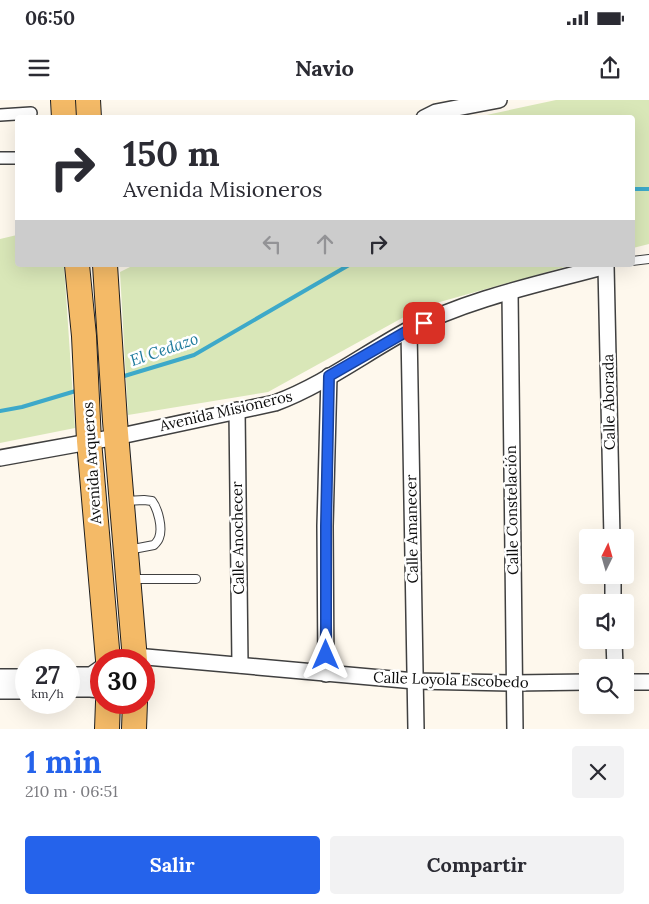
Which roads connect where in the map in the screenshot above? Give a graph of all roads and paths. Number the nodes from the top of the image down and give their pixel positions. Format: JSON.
{"nodes":[{"id":1,"x":63,"y":100,"type":"edge"},
{"id":2,"x":88,"y":100,"type":"edge"},
{"id":3,"x":499,"y":100,"type":"edge"},
{"id":4,"x":31,"y":113,"type":"dead end"},
{"id":5,"x":0,"y":115,"type":"edge"},
{"id":6,"x":64,"y":115,"type":"edge"},
{"id":7,"x":89,"y":115,"type":"edge"},
{"id":8,"x":430,"y":115,"type":"edge"},
{"id":9,"x":0,"y":158,"type":"edge"},
{"id":10,"x":15,"y":158,"type":"edge"},
{"id":11,"x":649,"y":259,"type":"edge"},
{"id":12,"x":635,"y":261,"type":"edge"},
{"id":13,"x":77,"y":267,"type":"edge"},
{"id":14,"x":108,"y":267,"type":"edge"},
{"id":15,"x":605,"y":267,"type":"edge"},
{"id":16,"x":609,"y":267,"type":"edge"},
{"id":17,"x":510,"y":292,"type":"junction"},
{"id":18,"x":409,"y":330,"type":"junction"},
{"id":19,"x":329,"y":376,"type":"junction"},
{"id":20,"x":237,"y":410,"type":"junction"},
{"id":21,"x":116,"y":429,"type":"junction"},
{"id":22,"x":89,"y":433,"type":"junction"},
{"id":23,"x":0,"y":458,"type":"edge"},
{"id":24,"x":122,"y":501,"type":"junction"},
{"id":25,"x":612,"y":529,"type":"edge"},
{"id":26,"x":126,"y":550,"type":"junction"},
{"id":27,"x":129,"y":579,"type":"junction"},
{"id":28,"x":196,"y":579,"type":"dead end"},
{"id":29,"x":107,"y":649,"type":"edge"},
{"id":30,"x":134,"y":649,"type":"edge"},
{"id":31,"x":155,"y":659,"type":"edge"},
{"id":32,"x":240,"y":665,"type":"junction"},
{"id":33,"x":326,"y":674,"type":"junction"},
{"id":34,"x":15,"y":677,"type":"edge"},
{"id":35,"x":0,"y":678,"type":"edge"},
{"id":36,"x":415,"y":681,"type":"junction"},
{"id":37,"x":579,"y":682,"type":"edge"},
{"id":38,"x":634,"y":682,"type":"edge"},
{"id":39,"x":649,"y":682,"type":"edge"},
{"id":40,"x":514,"y":683,"type":"junction"},
{"id":41,"x":0,"y":691,"type":"edge"},
{"id":42,"x":15,"y":691,"type":"edge"},
{"id":43,"x":108,"y":714,"type":"edge"},
{"id":44,"x":135,"y":714,"type":"edge"},
{"id":45,"x":107,"y":729,"type":"edge"},
{"id":46,"x":134,"y":729,"type":"edge"},
{"id":47,"x":416,"y":729,"type":"edge"},
{"id":48,"x":515,"y":729,"type":"edge"}],
"edges":[{"from":1,"to":6,"type":"main road"},
{"from":2,"to":7,"type":"main road"},
{"from":3,"to":8,"type":"street"},
{"from":4,"to":5,"type":"street"},
{"from":9,"to":10,"type":"street"},
{"from":11,"to":12,"type":"lane"},
{"from":13,"to":22,"type":"main road","name":"Avenida Arqueros"},
{"from":14,"to":21,"type":"main road","name":"Avenida Arqueros"},
{"from":15,"to":17,"type":"street","name":"Avenida Misioneros"},
{"from":16,"to":25,"type":"street","name":"Calle Aborada"},
{"from":17,"to":18,"type":"street","name":"Avenida Misioneros"},
{"from":17,"to":40,"type":"street","name":"Calle Constelación"},
{"from":18,"to":19,"type":"street","name":"Avenida Misioneros"},
{"from":18,"to":36,"type":"street","name":"Calle Amanecer"},
{"from":19,"to":20,"type":"street","name":"Avenida Misioneros"},
{"from":19,"to":33,"type":"street"},
{"from":20,"to":21,"type":"street","name":"Avenida Misioneros"},
{"from":20,"to":32,"type":"street","name":"Calle Anochecer"},
{"from":21,"to":22,"type":"street","name":"Avenida Misioneros"},
{"from":21,"to":24,"type":"main road","name":"Avenida Arqueros"},
{"from":22,"to":23,"type":"street","name":"Avenida Misioneros"},
{"from":22,"to":29,"type":"main road","name":"Avenida Arqueros"},
{"from":24,"to":26,"type":"main road","name":"Avenida Arqueros"},
{"from":24,"to":26,"type":"lane"},
{"from":26,"to":27,"type":"main road","name":"Avenida Arqueros"},
{"from":27,"to":28,"type":"lane"},
{"from":27,"to":30,"type":"main road","name":"Avenida Arqueros"},
{"from":31,"to":32,"type":"street","name":"Calle Loyola Escobedo"},
{"from":32,"to":33,"type":"street","name":"Calle Loyola Escobedo"},
{"from":33,"to":36,"type":"street","name":"Calle Loyola Escobedo"},
{"from":34,"to":35,"type":"street"},
{"from":36,"to":40,"type":"street","name":"Calle Loyola Escobedo"},
{"from":36,"to":47,"type":"street","name":"Calle Amanecer"},
{"from":37,"to":40,"type":"street","name":"Calle Loyola Escobedo"},
{"from":38,"to":39,"type":"street"},
{"from":40,"to":48,"type":"street","name":"Calle Constelación"},
{"from":41,"to":42,"type":"street"},
{"from":43,"to":45,"type":"main road"},
{"from":44,"to":46,"type":"main road"}]}
